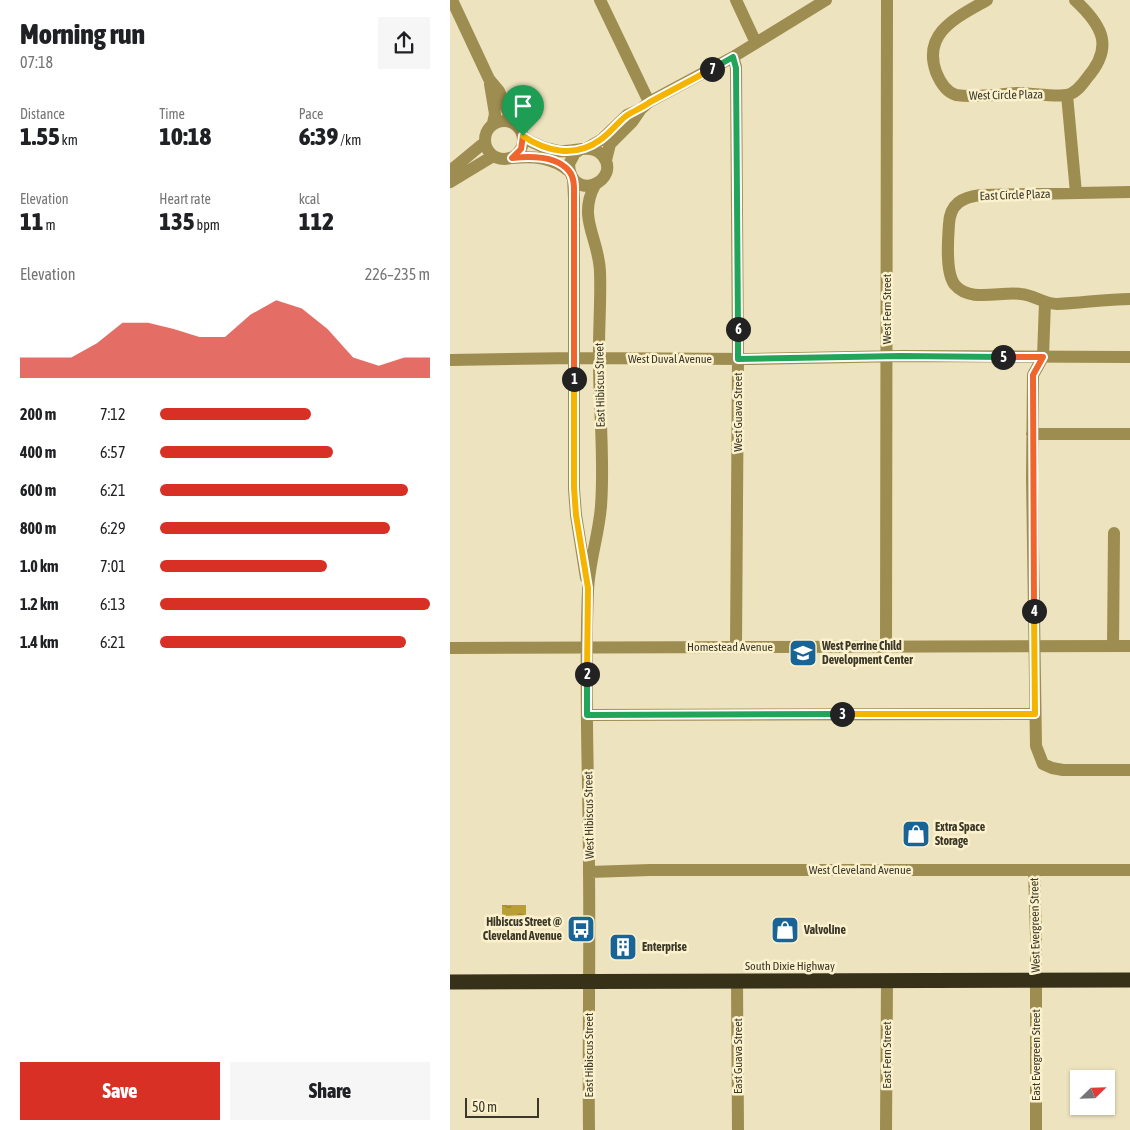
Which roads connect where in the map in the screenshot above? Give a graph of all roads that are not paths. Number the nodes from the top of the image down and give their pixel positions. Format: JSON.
{"nodes":[{"id":1,"x":452,"y":0,"type":"edge"},
{"id":2,"x":600,"y":0,"type":"edge"},
{"id":3,"x":736,"y":0,"type":"edge"},
{"id":4,"x":826,"y":0,"type":"edge"},
{"id":5,"x":887,"y":0,"type":"edge"},
{"id":6,"x":987,"y":0,"type":"edge"},
{"id":7,"x":1075,"y":0,"type":"edge"},
{"id":8,"x":756,"y":43,"type":"junction"},
{"id":9,"x":733,"y":57,"type":"junction"},
{"id":10,"x":489,"y":79,"type":"junction"},
{"id":11,"x":1066,"y":95,"type":"junction"},
{"id":12,"x":645,"y":106,"type":"junction"},
{"id":13,"x":512,"y":122,"type":"junction"},
{"id":14,"x":494,"y":123,"type":"junction"},
{"id":15,"x":523,"y":136,"type":"junction"},
{"id":16,"x":485,"y":142,"type":"junction"},
{"id":17,"x":584,"y":149,"type":"junction"},
{"id":18,"x":493,"y":156,"type":"junction"},
{"id":19,"x":512,"y":158,"type":"junction"},
{"id":20,"x":606,"y":160,"type":"junction"},
{"id":21,"x":450,"y":171,"type":"edge"},
{"id":22,"x":571,"y":175,"type":"junction"},
{"id":23,"x":450,"y":182,"type":"edge"},
{"id":24,"x":595,"y":185,"type":"junction"},
{"id":25,"x":1130,"y":192,"type":"edge"},
{"id":26,"x":1076,"y":193,"type":"junction"},
{"id":27,"x":1130,"y":299,"type":"edge"},
{"id":28,"x":1046,"y":302,"type":"junction"},
{"id":29,"x":1130,"y":356,"type":"edge"},
{"id":30,"x":887,"y":357,"type":"junction"},
{"id":31,"x":1043,"y":357,"type":"junction"},
{"id":32,"x":574,"y":358,"type":"junction"},
{"id":33,"x":598,"y":359,"type":"junction"},
{"id":34,"x":738,"y":359,"type":"junction"},
{"id":35,"x":450,"y":360,"type":"edge"},
{"id":36,"x":1032,"y":434,"type":"junction"},
{"id":37,"x":1130,"y":434,"type":"edge"},
{"id":38,"x":1114,"y":533,"type":"dead end"},
{"id":39,"x":588,"y":588,"type":"junction"},
{"id":40,"x":1034,"y":646,"type":"junction"},
{"id":41,"x":1114,"y":646,"type":"junction"},
{"id":42,"x":1130,"y":646,"type":"edge"},
{"id":43,"x":736,"y":647,"type":"junction"},
{"id":44,"x":886,"y":647,"type":"junction"},
{"id":45,"x":450,"y":648,"type":"edge"},
{"id":46,"x":587,"y":648,"type":"junction"},
{"id":47,"x":1035,"y":714,"type":"junction"},
{"id":48,"x":587,"y":715,"type":"junction"},
{"id":49,"x":1130,"y":770,"type":"edge"},
{"id":50,"x":1034,"y":870,"type":"junction"},
{"id":51,"x":1130,"y":870,"type":"edge"},
{"id":52,"x":590,"y":872,"type":"junction"},
{"id":53,"x":1035,"y":980,"type":"junction"},
{"id":54,"x":1130,"y":980,"type":"edge"},
{"id":55,"x":589,"y":981,"type":"junction"},
{"id":56,"x":887,"y":981,"type":"junction"},
{"id":57,"x":450,"y":982,"type":"edge"},
{"id":58,"x":738,"y":982,"type":"junction"},
{"id":59,"x":589,"y":1130,"type":"edge"},
{"id":60,"x":738,"y":1130,"type":"edge"},
{"id":61,"x":886,"y":1130,"type":"edge"},
{"id":62,"x":1036,"y":1130,"type":"edge"}],
"edges":[{"from":1,"to":10,"type":"street"},
{"from":2,"to":12,"type":"street"},
{"from":3,"to":8,"type":"street"},
{"from":4,"to":8,"type":"street"},
{"from":5,"to":30,"type":"street","name":"West Fern Street"},
{"from":6,"to":11,"type":"street","name":"West Circle Plaza"},
{"from":7,"to":11,"type":"street"},
{"from":8,"to":9,"type":"street"},
{"from":9,"to":12,"type":"street"},
{"from":9,"to":34,"type":"street","name":"West Guava Street"},
{"from":10,"to":13,"type":"street"},
{"from":10,"to":14,"type":"street"},
{"from":11,"to":26,"type":"street"},
{"from":12,"to":17,"type":"street"},
{"from":12,"to":20,"type":"street"},
{"from":13,"to":14,"type":"street"},
{"from":13,"to":15,"type":"street"},
{"from":14,"to":16,"type":"street"},
{"from":15,"to":17,"type":"street"},
{"from":15,"to":19,"type":"street"},
{"from":16,"to":18,"type":"street"},
{"from":16,"to":21,"type":"street"},
{"from":17,"to":20,"type":"street"},
{"from":17,"to":22,"type":"street"},
{"from":18,"to":19,"type":"street"},
{"from":18,"to":23,"type":"street"},
{"from":19,"to":22,"type":"street"},
{"from":20,"to":24,"type":"street"},
{"from":22,"to":24,"type":"street"},
{"from":22,"to":32,"type":"street","name":"East Hibiscus Street"},
{"from":24,"to":33,"type":"street","name":"East Hibiscus Street"},
{"from":25,"to":26,"type":"street","name":"East Circle Plaza"},
{"from":26,"to":28,"type":"street","name":"East Circle Plaza"},
{"from":27,"to":28,"type":"street","name":"East Circle Plaza"},
{"from":28,"to":31,"type":"street"},
{"from":29,"to":31,"type":"street","name":"West Duval Avenue"},
{"from":30,"to":31,"type":"street","name":"West Duval Avenue"},
{"from":30,"to":34,"type":"street","name":"West Duval Avenue"},
{"from":30,"to":44,"type":"street","name":"West Fern Street"},
{"from":31,"to":36,"type":"street"},
{"from":32,"to":33,"type":"street","name":"West Duval Avenue"},
{"from":32,"to":35,"type":"street","name":"West Duval Avenue"},
{"from":32,"to":39,"type":"street","name":"East Hibiscus Street"},
{"from":33,"to":34,"type":"street","name":"West Duval Avenue"},
{"from":33,"to":39,"type":"street","name":"East Hibiscus Street"},
{"from":34,"to":43,"type":"street","name":"West Guava Street"},
{"from":36,"to":37,"type":"street"},
{"from":36,"to":40,"type":"street"},
{"from":38,"to":41,"type":"street"},
{"from":39,"to":46,"type":"street","name":"East Hibiscus Street"},
{"from":40,"to":41,"type":"street","name":"Homestead Avenue"},
{"from":40,"to":44,"type":"street","name":"Homestead Avenue"},
{"from":40,"to":47,"type":"street"},
{"from":41,"to":42,"type":"street","name":"Homestead Avenue"},
{"from":43,"to":44,"type":"street","name":"Homestead Avenue"},
{"from":43,"to":46,"type":"street","name":"Homestead Avenue"},
{"from":45,"to":46,"type":"street","name":"Homestead Avenue"},
{"from":46,"to":48,"type":"street","name":"West Hibiscus Street"},
{"from":47,"to":48,"type":"street"},
{"from":47,"to":49,"type":"street"},
{"from":48,"to":52,"type":"street","name":"West Hibiscus Street"},
{"from":50,"to":51,"type":"street","name":"West Cleveland Avenue"},
{"from":50,"to":52,"type":"street","name":"West Cleveland Avenue"},
{"from":50,"to":53,"type":"street","name":"West Evergreen Street"},
{"from":52,"to":55,"type":"street","name":"West Hibiscus Street"},
{"from":53,"to":54,"type":"highway","name":"South Dixie Highway"},
{"from":53,"to":56,"type":"highway","name":"South Dixie Highway"},
{"from":53,"to":62,"type":"street","name":"East Evergreen Street"},
{"from":55,"to":57,"type":"highway","name":"South Dixie Highway"},
{"from":55,"to":58,"type":"highway","name":"South Dixie Highway"},
{"from":55,"to":59,"type":"street","name":"East Hibiscus Street"},
{"from":56,"to":58,"type":"highway","name":"South Dixie Highway"},
{"from":56,"to":61,"type":"street","name":"East Fern Street"},
{"from":58,"to":60,"type":"street","name":"East Guava Street"}]}
